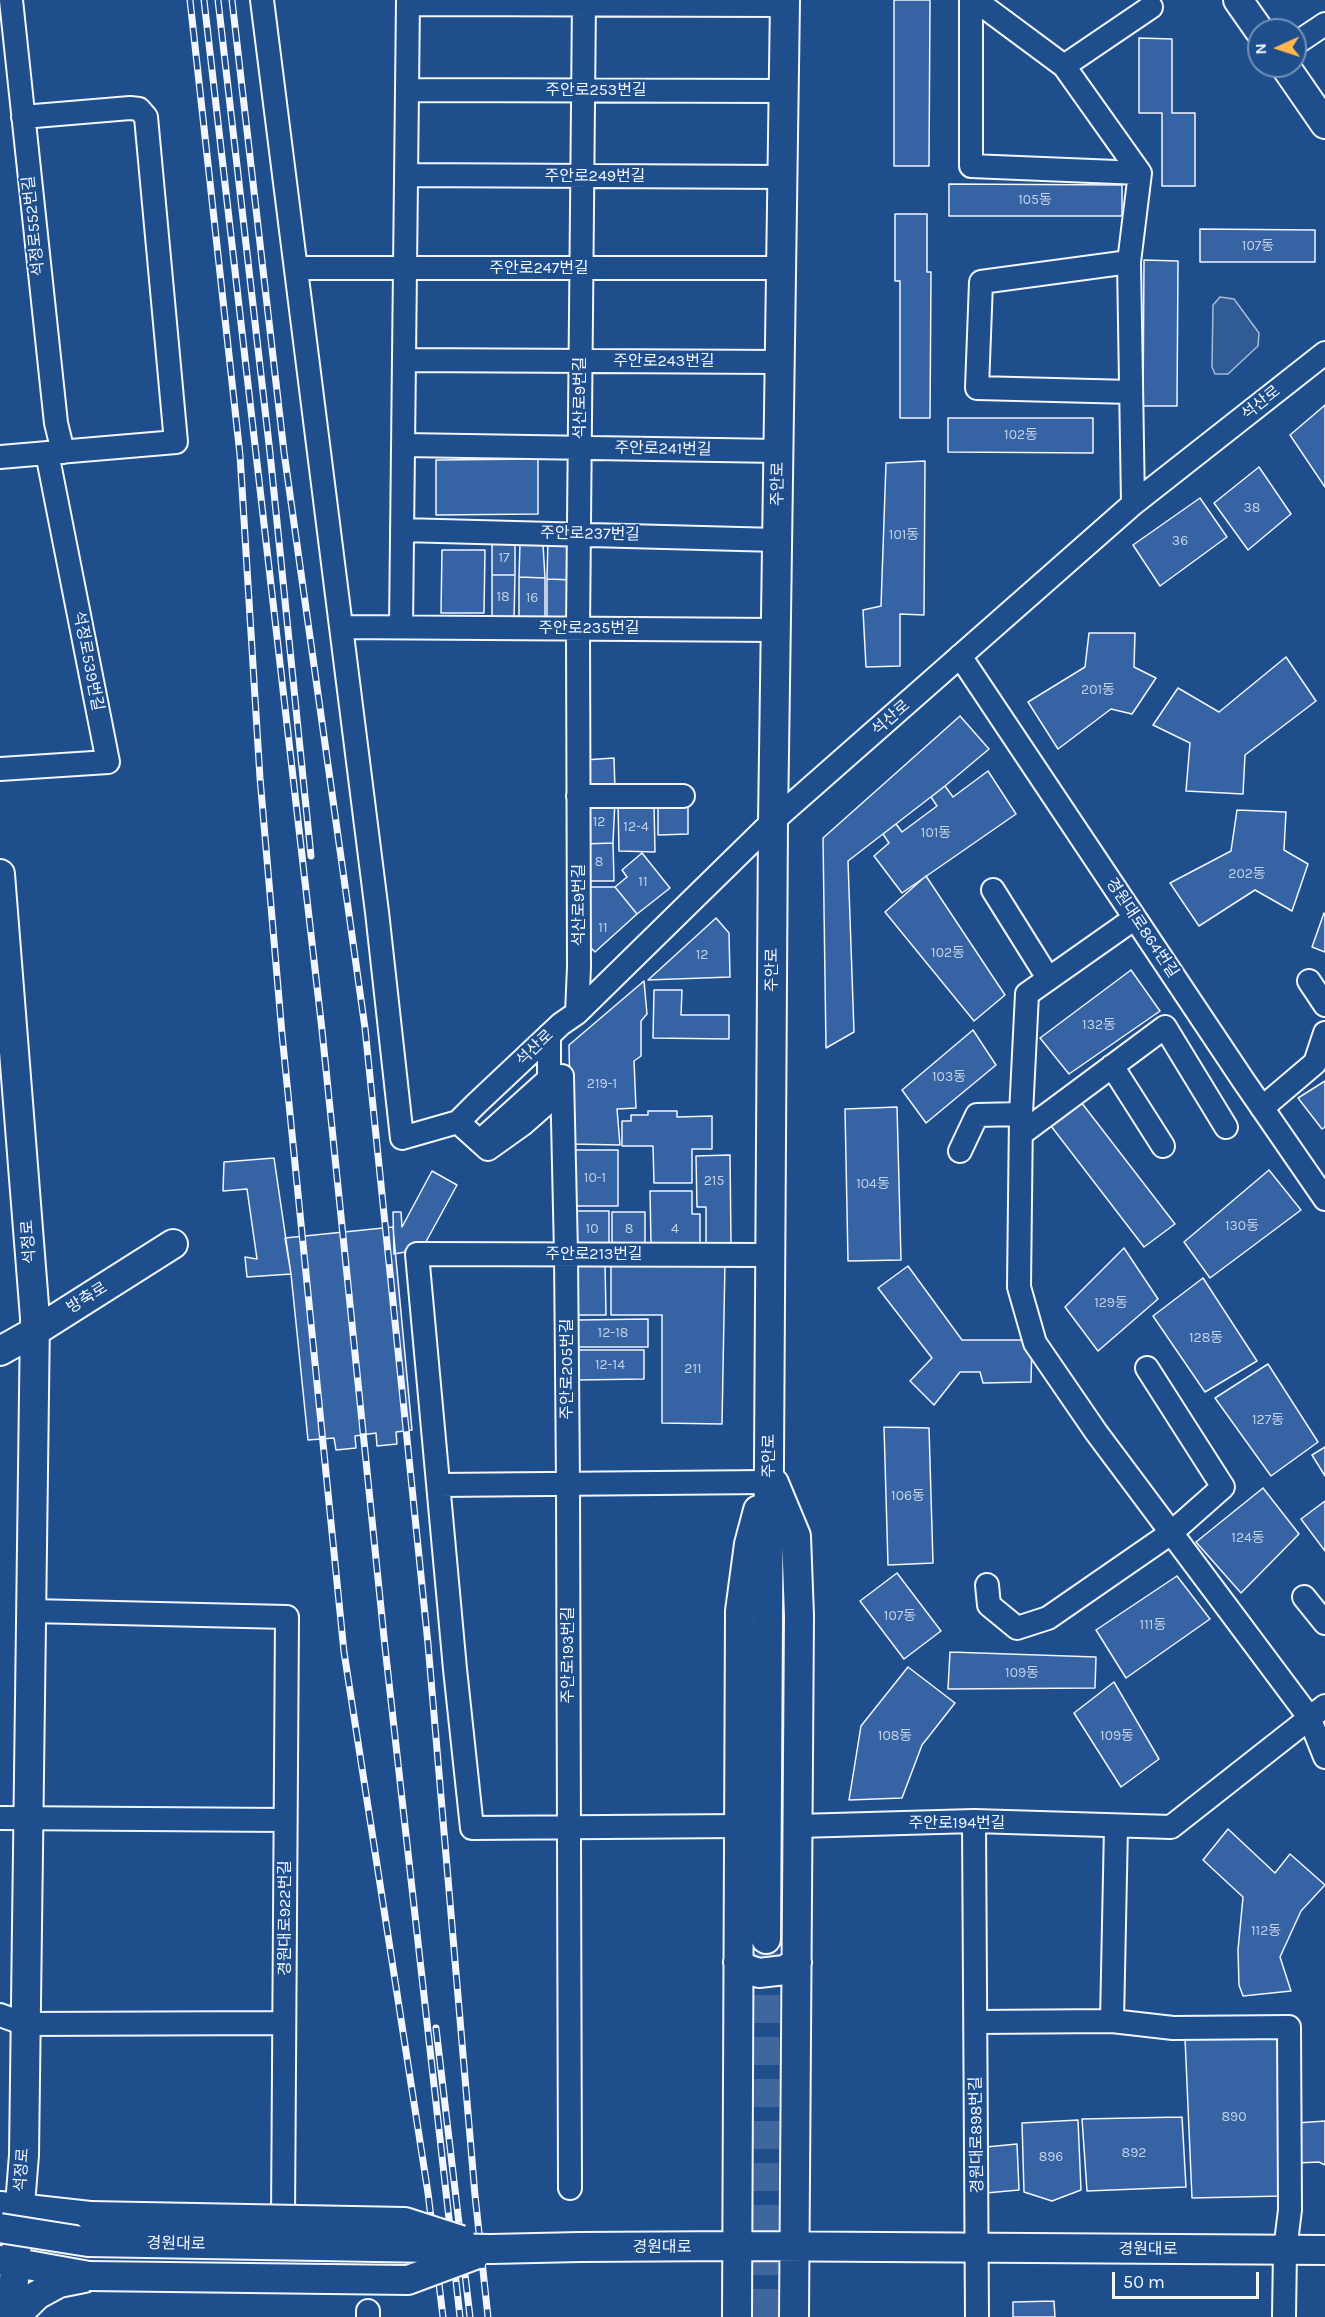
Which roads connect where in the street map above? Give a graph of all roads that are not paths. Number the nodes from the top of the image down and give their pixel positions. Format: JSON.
{"nodes":[{"id":1,"x":11,"y":0,"type":"edge"},
{"id":2,"x":262,"y":0,"type":"edge"},
{"id":3,"x":973,"y":0,"type":"edge"},
{"id":4,"x":1238,"y":0,"type":"edge"},
{"id":5,"x":408,"y":2,"type":"edge"},
{"id":6,"x":584,"y":2,"type":"edge"},
{"id":7,"x":785,"y":2,"type":"edge"},
{"id":8,"x":1151,"y":7,"type":"dead end"},
{"id":9,"x":1251,"y":18,"type":"edge"},
{"id":10,"x":1325,"y":24,"type":"edge"},
{"id":11,"x":1307,"y":36,"type":"edge"},
{"id":12,"x":1064,"y":66,"type":"junction"},
{"id":13,"x":1293,"y":78,"type":"edge"},
{"id":14,"x":408,"y":90,"type":"junction"},
{"id":15,"x":583,"y":90,"type":"junction"},
{"id":16,"x":784,"y":91,"type":"junction"},
{"id":17,"x":23,"y":117,"type":"junction"},
{"id":18,"x":1325,"y":124,"type":"edge"},
{"id":19,"x":1140,"y":172,"type":"junction"},
{"id":20,"x":407,"y":175,"type":"junction"},
{"id":21,"x":582,"y":176,"type":"junction"},
{"id":22,"x":783,"y":177,"type":"junction"},
{"id":23,"x":1129,"y":262,"type":"junction"},
{"id":24,"x":296,"y":268,"type":"junction"},
{"id":25,"x":406,"y":268,"type":"junction"},
{"id":26,"x":581,"y":268,"type":"junction"},
{"id":27,"x":782,"y":268,"type":"junction"},
{"id":28,"x":1325,"y":353,"type":"edge"},
{"id":29,"x":405,"y":360,"type":"junction"},
{"id":30,"x":580,"y":361,"type":"junction"},
{"id":31,"x":780,"y":362,"type":"junction"},
{"id":32,"x":1131,"y":392,"type":"junction"},
{"id":33,"x":404,"y":445,"type":"junction"},
{"id":34,"x":579,"y":447,"type":"junction"},
{"id":35,"x":779,"y":451,"type":"junction"},
{"id":36,"x":55,"y":452,"type":"junction"},
{"id":37,"x":0,"y":457,"type":"edge"},
{"id":38,"x":1133,"y":504,"type":"junction"},
{"id":39,"x":402,"y":530,"type":"junction"},
{"id":40,"x":578,"y":534,"type":"junction"},
{"id":41,"x":777,"y":540,"type":"junction"},
{"id":42,"x":341,"y":627,"type":"junction"},
{"id":43,"x":401,"y":627,"type":"junction"},
{"id":44,"x":578,"y":628,"type":"junction"},
{"id":45,"x":776,"y":630,"type":"junction"},
{"id":46,"x":960,"y":657,"type":"junction"},
{"id":47,"x":0,"y":769,"type":"edge"},
{"id":48,"x":578,"y":796,"type":"junction"},
{"id":49,"x":683,"y":796,"type":"dead end"},
{"id":50,"x":773,"y":822,"type":"junction"},
{"id":51,"x":0,"y":874,"type":"edge"},
{"id":52,"x":993,"y":890,"type":"dead end"},
{"id":53,"x":1135,"y":918,"type":"junction"},
{"id":54,"x":1048,"y":978,"type":"junction"},
{"id":55,"x":1309,"y":981,"type":"dead end"},
{"id":56,"x":1325,"y":1005,"type":"edge"},
{"id":57,"x":562,"y":1024,"type":"junction"},
{"id":58,"x":1325,"y":1033,"type":"edge"},
{"id":59,"x":1112,"y":1066,"type":"junction"},
{"id":60,"x":1262,"y":1108,"type":"junction"},
{"id":61,"x":458,"y":1122,"type":"junction"},
{"id":62,"x":1021,"y":1124,"type":"junction"},
{"id":63,"x":1226,"y":1127,"type":"dead end"},
{"id":64,"x":1163,"y":1146,"type":"dead end"},
{"id":65,"x":960,"y":1151,"type":"dead end"},
{"id":66,"x":1325,"y":1199,"type":"edge"},
{"id":67,"x":174,"y":1244,"type":"dead end"},
{"id":68,"x":566,"y":1254,"type":"junction"},
{"id":69,"x":770,"y":1255,"type":"junction"},
{"id":70,"x":34,"y":1332,"type":"junction"},
{"id":71,"x":0,"y":1351,"type":"edge"},
{"id":72,"x":1147,"y":1368,"type":"dead end"},
{"id":73,"x":768,"y":1476,"type":"junction"},
{"id":74,"x":568,"y":1483,"type":"junction"},
{"id":75,"x":439,"y":1485,"type":"junction"},
{"id":76,"x":1171,"y":1533,"type":"junction"},
{"id":77,"x":987,"y":1585,"type":"dead end"},
{"id":78,"x":1304,"y":1597,"type":"dead end"},
{"id":79,"x":31,"y":1611,"type":"junction"},
{"id":80,"x":1325,"y":1623,"type":"edge"},
{"id":81,"x":1317,"y":1712,"type":"edge"},
{"id":82,"x":1325,"y":1757,"type":"edge"},
{"id":83,"x":0,"y":1818,"type":"edge"},
{"id":84,"x":28,"y":1818,"type":"junction"},
{"id":85,"x":285,"y":1820,"type":"junction"},
{"id":86,"x":974,"y":1821,"type":"junction"},
{"id":87,"x":739,"y":1826,"type":"junction"},
{"id":88,"x":798,"y":1826,"type":"junction"},
{"id":89,"x":1116,"y":1826,"type":"junction"},
{"id":90,"x":568,"y":1827,"type":"junction"},
{"id":91,"x":766,"y":1939,"type":"tunnel mouth"},
{"id":92,"x":738,"y":1962,"type":"junction"},
{"id":93,"x":797,"y":1962,"type":"junction"},
{"id":94,"x":13,"y":2019,"type":"edge"},
{"id":95,"x":1112,"y":2021,"type":"junction"},
{"id":96,"x":976,"y":2022,"type":"junction"},
{"id":97,"x":284,"y":2023,"type":"junction"},
{"id":98,"x":570,"y":2188,"type":"dead end"},
{"id":99,"x":6,"y":2214,"type":"edge"},
{"id":100,"x":283,"y":2218,"type":"junction"},
{"id":101,"x":737,"y":2246,"type":"junction"},
{"id":102,"x":795,"y":2247,"type":"junction"},
{"id":103,"x":978,"y":2248,"type":"junction"},
{"id":104,"x":491,"y":2249,"type":"junction"},
{"id":105,"x":1285,"y":2250,"type":"junction"},
{"id":106,"x":1325,"y":2250,"type":"edge"},
{"id":107,"x":8,"y":2262,"type":"edge"},
{"id":108,"x":89,"y":2276,"type":"junction"},
{"id":109,"x":13,"y":2317,"type":"edge"},
{"id":110,"x":737,"y":2317,"type":"edge"},
{"id":111,"x":794,"y":2317,"type":"edge"},
{"id":112,"x":977,"y":2317,"type":"edge"},
{"id":113,"x":1284,"y":2317,"type":"edge"}],
"edges":[{"from":1,"to":17,"type":"street","name":"석정로552번길"},
{"from":2,"to":24,"type":"street"},
{"from":3,"to":12,"type":"street"},
{"from":3,"to":19,"type":"street"},
{"from":4,"to":9,"type":"main road"},
{"from":5,"to":6,"type":"street"},
{"from":5,"to":14,"type":"street"},
{"from":6,"to":7,"type":"street"},
{"from":6,"to":15,"type":"street","name":"석산로9번길"},
{"from":7,"to":16,"type":"main road","name":"주안로"},
{"from":8,"to":12,"type":"street"},
{"from":10,"to":11,"type":"street"},
{"from":12,"to":19,"type":"street"},
{"from":13,"to":18,"type":"main road"},
{"from":14,"to":15,"type":"street","name":"주안로253번길"},
{"from":14,"to":20,"type":"street"},
{"from":15,"to":16,"type":"street","name":"주안로253번길"},
{"from":15,"to":21,"type":"street","name":"석산로9번길"},
{"from":16,"to":22,"type":"main road","name":"주안로"},
{"from":17,"to":36,"type":"street","name":"석정로552번길"},
{"from":17,"to":36,"type":"street"},
{"from":19,"to":23,"type":"street"},
{"from":20,"to":21,"type":"street","name":"주안로249번길"},
{"from":20,"to":25,"type":"street"},
{"from":21,"to":22,"type":"street","name":"주안로249번길"},
{"from":21,"to":26,"type":"street","name":"석산로9번길"},
{"from":22,"to":27,"type":"main road","name":"주안로"},
{"from":23,"to":32,"type":"street"},
{"from":23,"to":32,"type":"street"},
{"from":24,"to":25,"type":"street","name":"주안로247번길"},
{"from":24,"to":42,"type":"street"},
{"from":25,"to":26,"type":"street","name":"주안로247번길"},
{"from":25,"to":29,"type":"street"},
{"from":26,"to":27,"type":"street","name":"주안로247번길"},
{"from":26,"to":30,"type":"street","name":"석산로9번길"},
{"from":27,"to":31,"type":"main road","name":"주안로"},
{"from":28,"to":38,"type":"street","name":"석산로"},
{"from":29,"to":30,"type":"street","name":"주안로243번길"},
{"from":29,"to":33,"type":"street"},
{"from":30,"to":31,"type":"street","name":"주안로243번길"},
{"from":30,"to":34,"type":"street","name":"석산로9번길"},
{"from":31,"to":35,"type":"main road","name":"주안로"},
{"from":32,"to":38,"type":"street"},
{"from":33,"to":34,"type":"street","name":"주안로241번길"},
{"from":33,"to":39,"type":"street"},
{"from":34,"to":35,"type":"street","name":"주안로241번길"},
{"from":34,"to":40,"type":"street","name":"석산로9번길"},
{"from":35,"to":41,"type":"main road","name":"주안로"},
{"from":36,"to":37,"type":"street"},
{"from":36,"to":47,"type":"street","name":"석정로539번길"},
{"from":38,"to":46,"type":"street","name":"석산로"},
{"from":39,"to":40,"type":"street","name":"주안로237번길"},
{"from":39,"to":43,"type":"street"},
{"from":40,"to":41,"type":"street","name":"주안로237번길"},
{"from":40,"to":44,"type":"street","name":"석산로9번길"},
{"from":41,"to":45,"type":"main road","name":"주안로"},
{"from":42,"to":43,"type":"street","name":"주안로235번길"},
{"from":42,"to":61,"type":"street"},
{"from":43,"to":44,"type":"street","name":"주안로235번길"},
{"from":44,"to":45,"type":"street","name":"주안로235번길"},
{"from":44,"to":48,"type":"street","name":"석산로9번길"},
{"from":45,"to":50,"type":"main road","name":"주안로"},
{"from":46,"to":50,"type":"street","name":"석산로"},
{"from":46,"to":53,"type":"street","name":"경원대로864번길"},
{"from":48,"to":49,"type":"street"},
{"from":48,"to":57,"type":"street","name":"석산로9번길"},
{"from":50,"to":57,"type":"street","name":"석산로"},
{"from":50,"to":69,"type":"main road","name":"주안로"},
{"from":51,"to":70,"type":"main road","name":"석정로"},
{"from":52,"to":54,"type":"street"},
{"from":53,"to":54,"type":"street"},
{"from":53,"to":60,"type":"street","name":"경원대로864번길"},
{"from":54,"to":62,"type":"street"},
{"from":55,"to":56,"type":"street"},
{"from":57,"to":61,"type":"street","name":"석산로"},
{"from":57,"to":61,"type":"street"},
{"from":57,"to":68,"type":"street","name":"주안로205번길"},
{"from":58,"to":60,"type":"street"},
{"from":59,"to":62,"type":"street"},
{"from":59,"to":63,"type":"street"},
{"from":59,"to":64,"type":"street"},
{"from":60,"to":66,"type":"street","name":"경원대로864번길"},
{"from":62,"to":65,"type":"street"},
{"from":62,"to":76,"type":"street"},
{"from":67,"to":70,"type":"main road","name":"방축로"},
{"from":68,"to":69,"type":"street","name":"주안로213번길"},
{"from":68,"to":74,"type":"street","name":"주안로205번길"},
{"from":68,"to":75,"type":"street","name":"주안로213번길"},
{"from":69,"to":73,"type":"main road","name":"주안로"},
{"from":70,"to":71,"type":"main road","name":"방축로"},
{"from":70,"to":79,"type":"main road","name":"석정로"},
{"from":72,"to":76,"type":"street"},
{"from":73,"to":74,"type":"street"},
{"from":73,"to":87,"type":"main road"},
{"from":73,"to":88,"type":"main road"},
{"from":73,"to":91,"type":"main road","name":"주안로"},
{"from":74,"to":75,"type":"street"},
{"from":74,"to":90,"type":"street","name":"주안로193번길"},
{"from":75,"to":90,"type":"street"},
{"from":76,"to":77,"type":"street"},
{"from":76,"to":81,"type":"street"},
{"from":78,"to":80,"type":"street"},
{"from":79,"to":84,"type":"main road","name":"석정로"},
{"from":79,"to":85,"type":"street","name":"경원대로922번길"},
{"from":81,"to":82,"type":"street"},
{"from":81,"to":89,"type":"street","name":"주안로194번길"},
{"from":83,"to":84,"type":"street"},
{"from":84,"to":85,"type":"street"},
{"from":84,"to":94,"type":"main road","name":"석정로"},
{"from":85,"to":97,"type":"street","name":"경원대로922번길"},
{"from":86,"to":88,"type":"street","name":"주안로194번길"},
{"from":86,"to":89,"type":"street","name":"주안로194번길"},
{"from":86,"to":96,"type":"street","name":"경원대로898번길"},
{"from":87,"to":90,"type":"street"},
{"from":87,"to":92,"type":"main road"},
{"from":88,"to":93,"type":"main road"},
{"from":89,"to":95,"type":"street"},
{"from":90,"to":98,"type":"street"},
{"from":92,"to":93,"type":"main road"},
{"from":92,"to":101,"type":"main road"},
{"from":93,"to":102,"type":"main road"},
{"from":94,"to":97,"type":"street"},
{"from":94,"to":99,"type":"main road","name":"석정로"},
{"from":95,"to":96,"type":"street"},
{"from":95,"to":105,"type":"street"},
{"from":96,"to":103,"type":"street","name":"경원대로898번길"},
{"from":97,"to":100,"type":"street","name":"경원대로922번길"},
{"from":99,"to":100,"type":"main road","bridge":true},
{"from":99,"to":104,"type":"main road","name":"경원대로","bridge":true},
{"from":99,"to":107,"type":"main road","name":"석정로"},
{"from":100,"to":104,"type":"main road","bridge":true},
{"from":101,"to":102,"type":"main road","name":"경원대로"},
{"from":101,"to":104,"type":"main road","name":"경원대로"},
{"from":101,"to":110,"type":"main road"},
{"from":102,"to":103,"type":"main road","name":"경원대로"},
{"from":102,"to":111,"type":"main road"},
{"from":103,"to":105,"type":"main road","name":"경원대로"},
{"from":103,"to":112,"type":"street","name":"경원대로898번길"},
{"from":104,"to":108,"type":"main road","bridge":true},
{"from":105,"to":106,"type":"main road","name":"경원대로"},
{"from":105,"to":113,"type":"street"},
{"from":107,"to":108,"type":"main road"},
{"from":107,"to":109,"type":"main road","name":"석정로"},
{"from":108,"to":109,"type":"main road"}]}
